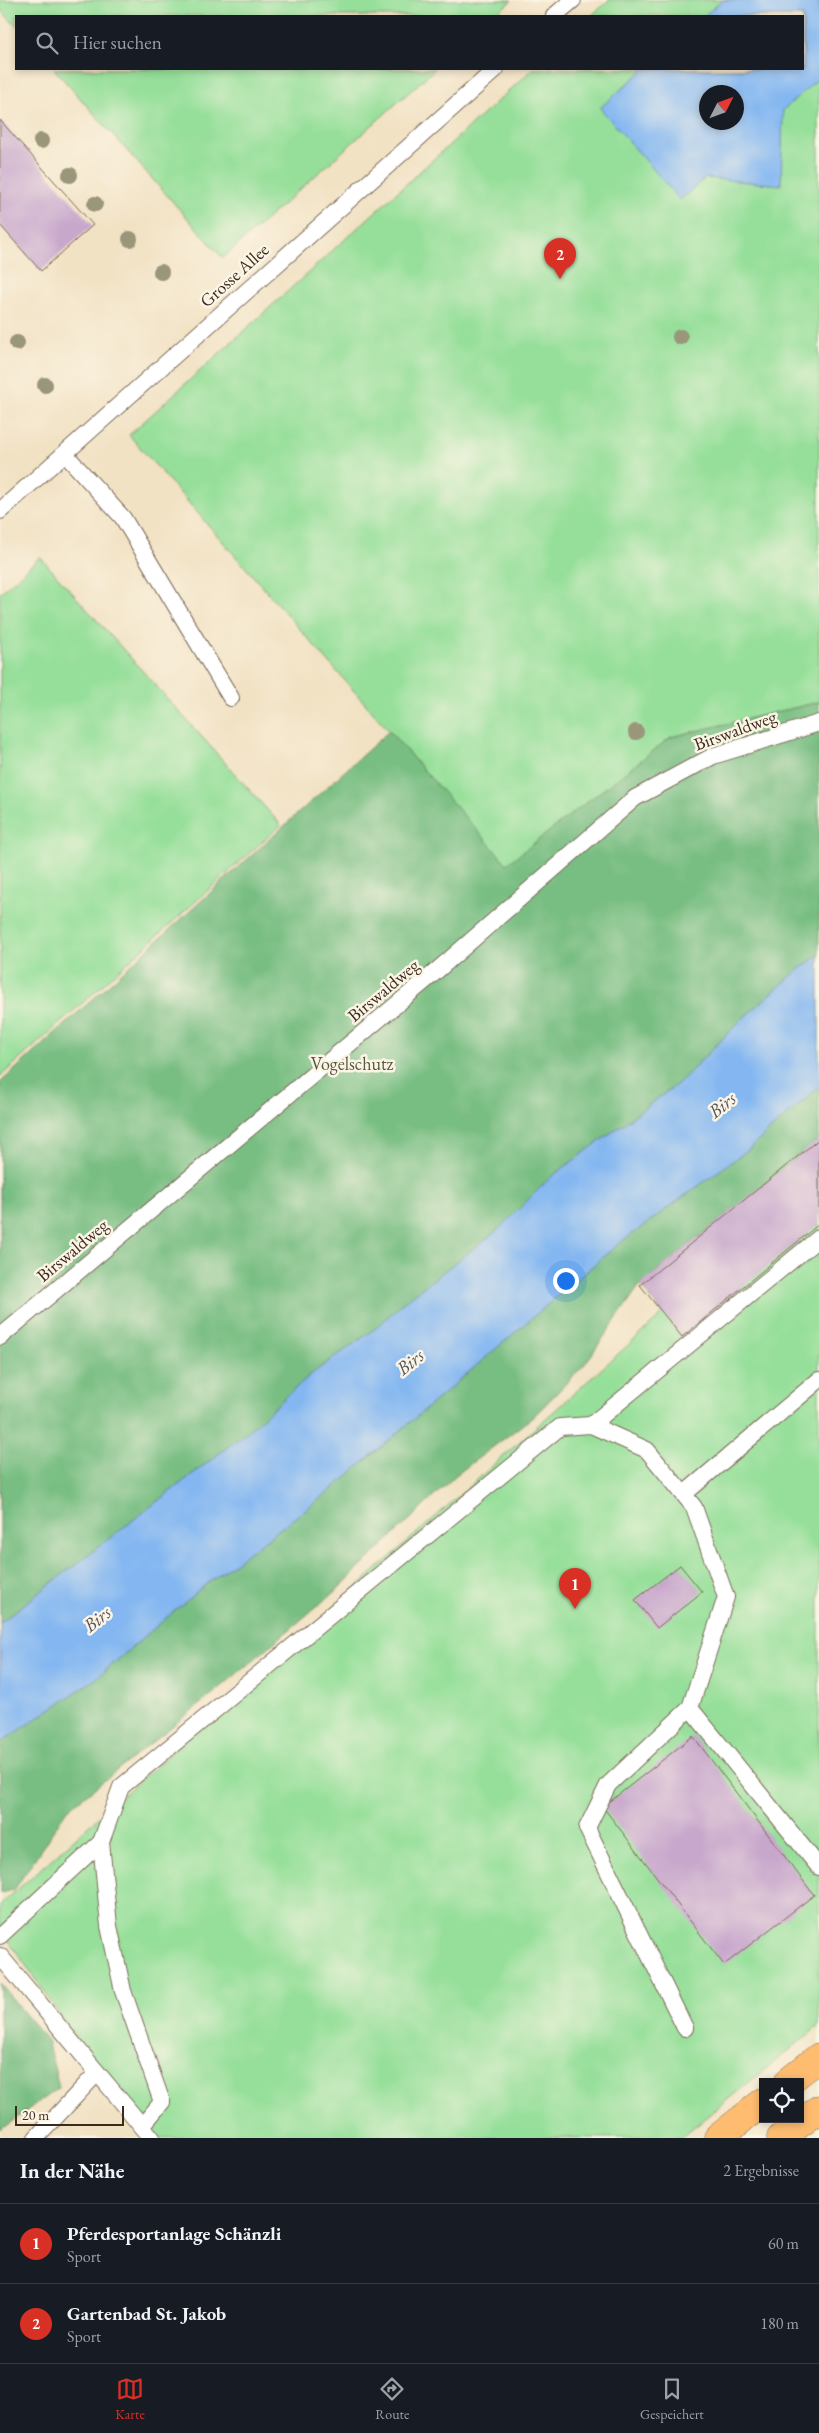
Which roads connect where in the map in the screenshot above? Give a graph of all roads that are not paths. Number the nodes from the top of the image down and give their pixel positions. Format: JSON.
{"nodes":[{"id":1,"x":573,"y":0,"type":"edge"},
{"id":2,"x":555,"y":15,"type":"edge"},
{"id":3,"x":495,"y":70,"type":"edge"},
{"id":4,"x":65,"y":454,"type":"junction"},
{"id":5,"x":0,"y":511,"type":"edge"},
{"id":6,"x":231,"y":698,"type":"dead end"},
{"id":7,"x":819,"y":723,"type":"edge"},
{"id":8,"x":819,"y":1238,"type":"edge"},
{"id":9,"x":0,"y":1337,"type":"edge"},
{"id":10,"x":819,"y":1380,"type":"edge"},
{"id":11,"x":591,"y":1425,"type":"junction"},
{"id":12,"x":684,"y":1494,"type":"junction"},
{"id":13,"x":690,"y":1708,"type":"junction"},
{"id":14,"x":101,"y":1842,"type":"junction"},
{"id":15,"x":819,"y":1867,"type":"edge"},
{"id":16,"x":0,"y":1936,"type":"edge"},
{"id":17,"x":0,"y":1956,"type":"edge"},
{"id":18,"x":685,"y":2028,"type":"dead end"},
{"id":19,"x":819,"y":2057,"type":"edge"},
{"id":20,"x":98,"y":2072,"type":"junction"},
{"id":21,"x":793,"y":2078,"type":"edge"},
{"id":22,"x":759,"y":2105,"type":"edge"},
{"id":23,"x":819,"y":2109,"type":"edge"},
{"id":24,"x":147,"y":2132,"type":"edge"},
{"id":25,"x":36,"y":2138,"type":"edge"},
{"id":26,"x":718,"y":2138,"type":"edge"},
{"id":27,"x":781,"y":2138,"type":"edge"}],
"edges":[{"from":1,"to":2,"type":"lane"},
{"from":3,"to":4,"type":"lane","name":"Grosse Allee"},
{"from":4,"to":5,"type":"lane","name":"Grosse Allee"},
{"from":4,"to":6,"type":"lane"},
{"from":7,"to":9,"type":"lane","name":"Birswaldweg"},
{"from":8,"to":11,"type":"lane"},
{"from":10,"to":12,"type":"lane"},
{"from":11,"to":12,"type":"lane"},
{"from":11,"to":14,"type":"lane"},
{"from":12,"to":13,"type":"lane"},
{"from":13,"to":15,"type":"lane"},
{"from":13,"to":18,"type":"lane"},
{"from":14,"to":16,"type":"lane"},
{"from":14,"to":24,"type":"lane"},
{"from":17,"to":20,"type":"lane"},
{"from":19,"to":21,"type":"highway"},
{"from":20,"to":24,"type":"lane"},
{"from":20,"to":25,"type":"lane"},
{"from":22,"to":26,"type":"highway"},
{"from":23,"to":27,"type":"highway"}]}
